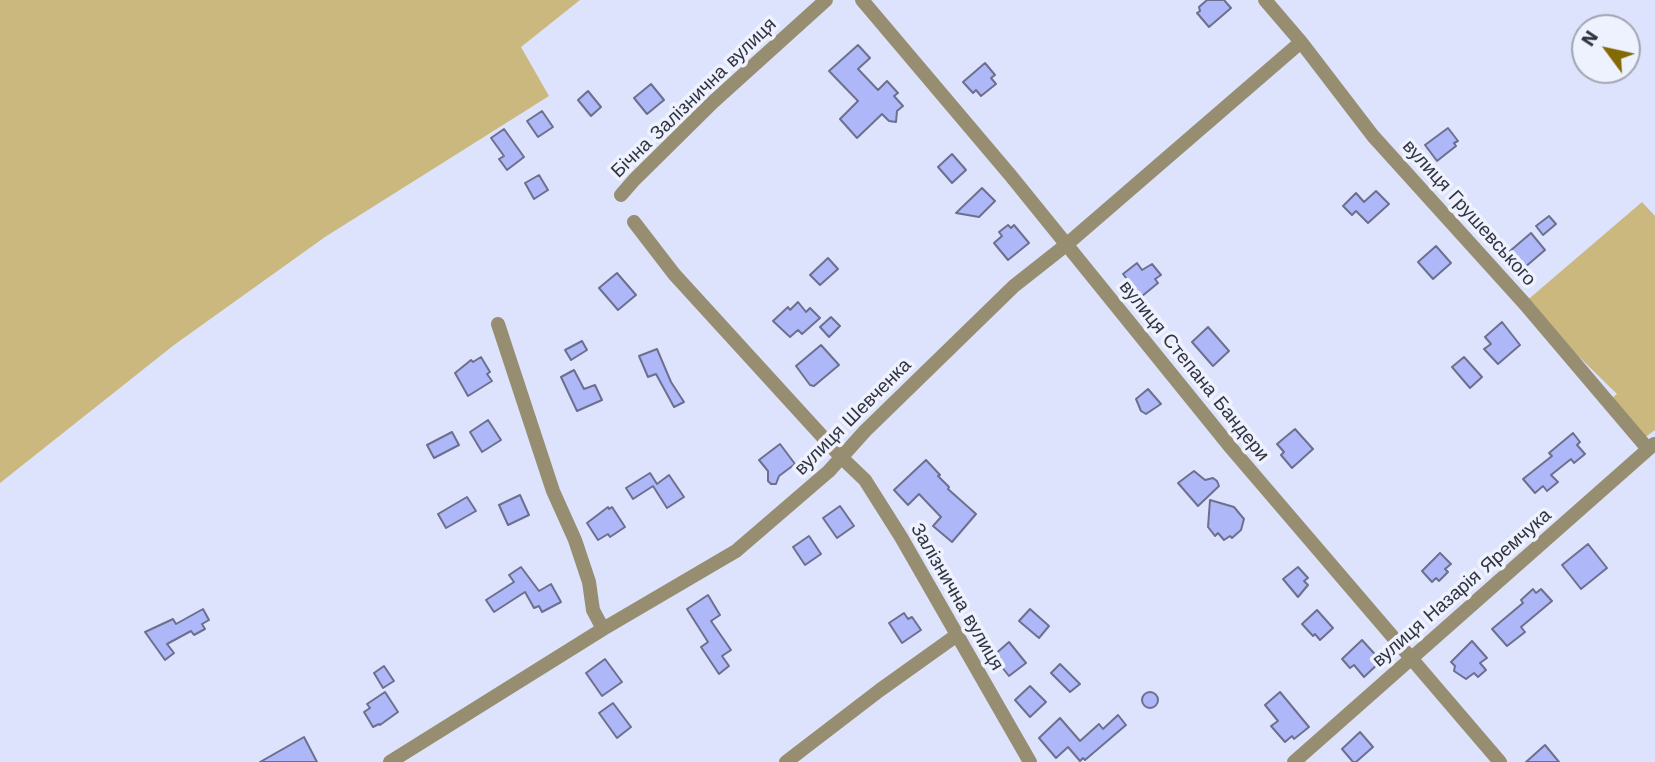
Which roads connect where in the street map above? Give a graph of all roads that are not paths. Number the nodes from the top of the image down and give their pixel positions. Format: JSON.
{"nodes":[{"id":1,"x":825,"y":0,"type":"edge"},
{"id":2,"x":862,"y":0,"type":"edge"},
{"id":3,"x":1265,"y":0,"type":"edge"},
{"id":4,"x":1301,"y":42,"type":"junction"},
{"id":5,"x":621,"y":195,"type":"dead end"},
{"id":6,"x":634,"y":222,"type":"dead end"},
{"id":7,"x":1066,"y":245,"type":"junction"},
{"id":8,"x":498,"y":324,"type":"dead end"},
{"id":9,"x":1651,"y":446,"type":"edge"},
{"id":10,"x":842,"y":458,"type":"junction"},
{"id":11,"x":603,"y":629,"type":"junction"},
{"id":12,"x":957,"y":635,"type":"junction"},
{"id":13,"x":1412,"y":657,"type":"junction"},
{"id":14,"x":390,"y":762,"type":"edge"},
{"id":15,"x":786,"y":762,"type":"edge"},
{"id":16,"x":1030,"y":762,"type":"edge"},
{"id":17,"x":1294,"y":762,"type":"edge"},
{"id":18,"x":1500,"y":762,"type":"edge"}],
"edges":[{"from":1,"to":5,"type":"street","name":"Бічна Залізнична вулиця"},
{"from":2,"to":7,"type":"street","name":"вулиця Степана Бандери"},
{"from":3,"to":4,"type":"street","name":"вулиця Грушевського"},
{"from":4,"to":7,"type":"street","name":"вулиця Шевченка"},
{"from":4,"to":9,"type":"street","name":"вулиця Грушевського"},
{"from":6,"to":10,"type":"street","name":"Залізнична вулиця"},
{"from":7,"to":10,"type":"street","name":"вулиця Шевченка"},
{"from":7,"to":13,"type":"street","name":"вулиця Степана Бандери"},
{"from":8,"to":11,"type":"street"},
{"from":9,"to":13,"type":"street","name":"вулиця Назарія Яремчука"},
{"from":10,"to":11,"type":"street","name":"вулиця Шевченка"},
{"from":10,"to":12,"type":"street","name":"Залізнична вулиця"},
{"from":11,"to":14,"type":"street","name":"вулиця Шевченка"},
{"from":12,"to":15,"type":"street"},
{"from":12,"to":16,"type":"street","name":"Залізнична вулиця"},
{"from":13,"to":17,"type":"street","name":"вулиця Назарія Яремчука"},
{"from":13,"to":18,"type":"street","name":"вулиця Степана Бандери"}]}
